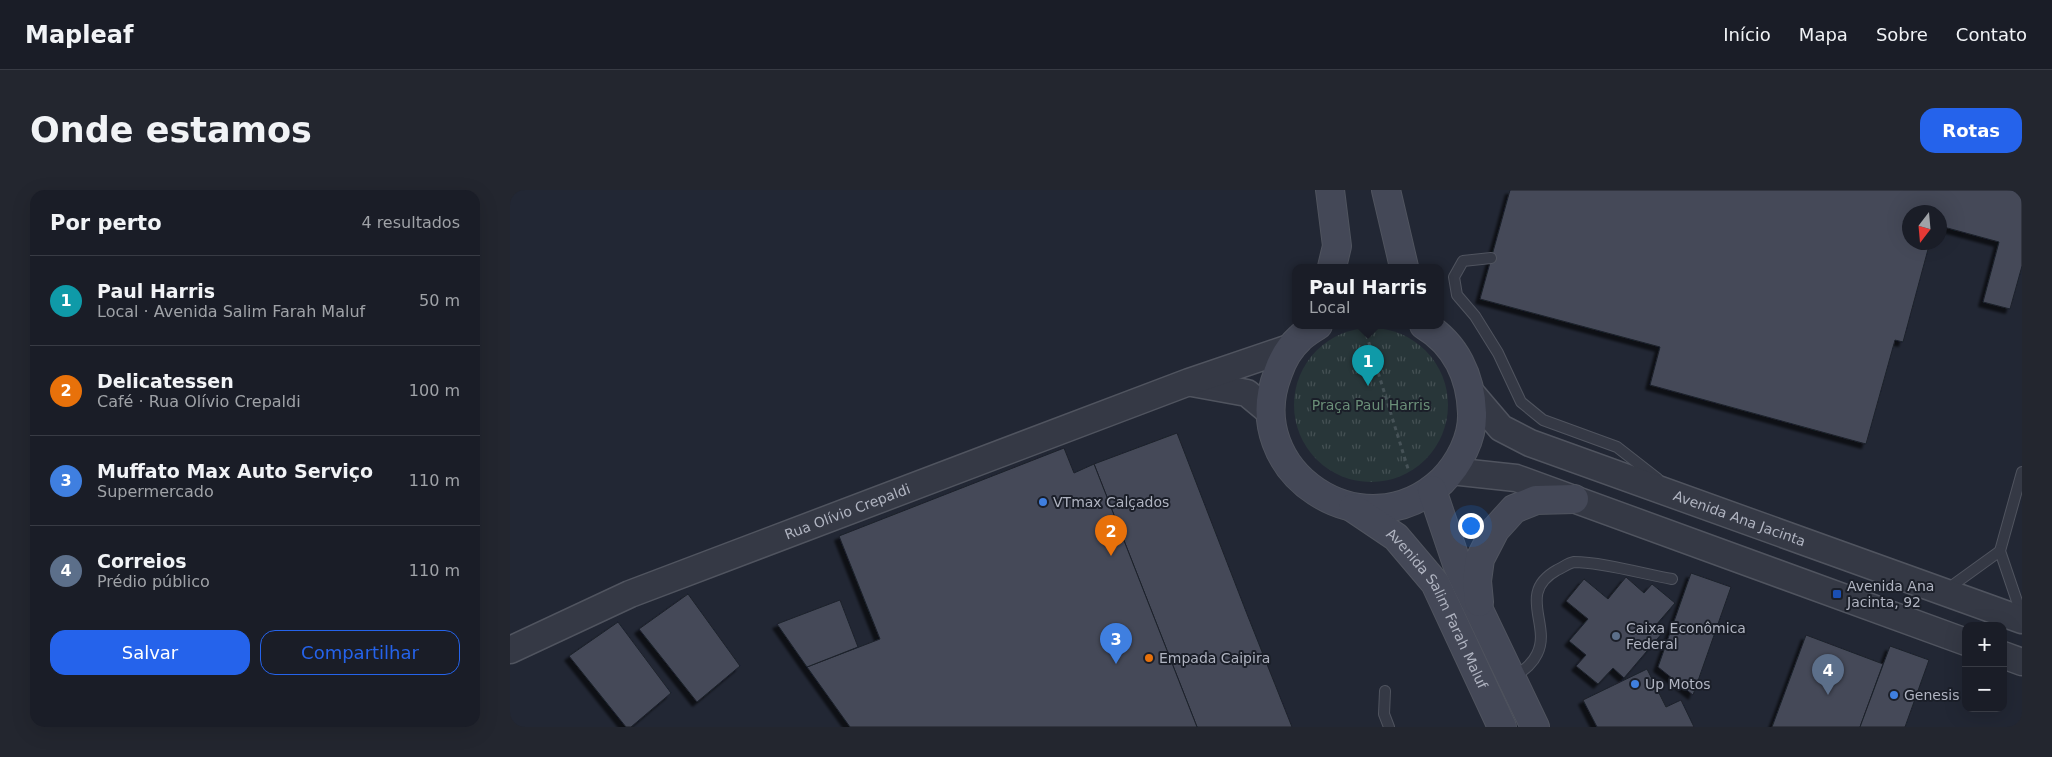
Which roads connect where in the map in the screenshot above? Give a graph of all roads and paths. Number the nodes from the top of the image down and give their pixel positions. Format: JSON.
{"nodes":[{"id":1,"x":1330,"y":190,"type":"edge"},
{"id":2,"x":1389,"y":194,"type":"edge"},
{"id":3,"x":1491,"y":258,"type":"dead end"},
{"id":4,"x":1333,"y":264,"type":"edge"},
{"id":5,"x":1403,"y":264,"type":"edge"},
{"id":6,"x":1365,"y":329,"type":"edge"},
{"id":7,"x":1433,"y":329,"type":"edge"},
{"id":8,"x":1304,"y":334,"type":"edge"},
{"id":9,"x":1188,"y":382,"type":"junction"},
{"id":10,"x":1472,"y":394,"type":"junction"},
{"id":11,"x":1270,"y":412,"type":"junction"},
{"id":12,"x":1452,"y":471,"type":"junction"},
{"id":13,"x":1409,"y":472,"type":"dead end"},
{"id":14,"x":2022,"y":472,"type":"edge"},
{"id":15,"x":1432,"y":490,"type":"junction"},
{"id":16,"x":1680,"y":496,"type":"junction"},
{"id":17,"x":1574,"y":499,"type":"junction"},
{"id":18,"x":1352,"y":508,"type":"junction"},
{"id":19,"x":2000,"y":551,"type":"junction"},
{"id":20,"x":1672,"y":579,"type":"dead end"},
{"id":21,"x":1944,"y":592,"type":"junction"},
{"id":22,"x":1481,"y":614,"type":"junction"},
{"id":23,"x":2022,"y":616,"type":"edge"},
{"id":24,"x":2022,"y":620,"type":"edge"},
{"id":25,"x":1962,"y":641,"type":"edge"},
{"id":26,"x":510,"y":650,"type":"edge"},
{"id":27,"x":2007,"y":656,"type":"edge"},
{"id":28,"x":2022,"y":662,"type":"edge"},
{"id":29,"x":1512,"y":678,"type":"junction"},
{"id":30,"x":1385,"y":691,"type":"dead end"},
{"id":31,"x":1389,"y":727,"type":"edge"},
{"id":32,"x":1502,"y":727,"type":"edge"},
{"id":33,"x":1535,"y":727,"type":"edge"}],
"edges":[{"from":1,"to":4,"type":"main road"},
{"from":2,"to":5,"type":"main road"},
{"from":3,"to":16,"type":"lane"},
{"from":6,"to":13,"type":"path"},
{"from":7,"to":10,"type":"main road"},
{"from":8,"to":9,"type":"street","name":"Rua Olívio Crepaldi"},
{"from":8,"to":11,"type":"main road"},
{"from":9,"to":11,"type":"street"},
{"from":9,"to":26,"type":"street","name":"Rua Olívio Crepaldi"},
{"from":10,"to":12,"type":"main road"},
{"from":10,"to":16,"type":"street","name":"Avenida Ana Jacinta"},
{"from":11,"to":18,"type":"main road"},
{"from":12,"to":15,"type":"main road"},
{"from":12,"to":17,"type":"street"},
{"from":14,"to":19,"type":"lane"},
{"from":15,"to":18,"type":"main road"},
{"from":15,"to":22,"type":"main road"},
{"from":16,"to":21,"type":"street","name":"Avenida Ana Jacinta"},
{"from":17,"to":22,"type":"main road"},
{"from":17,"to":25,"type":"street"},
{"from":18,"to":32,"type":"main road","name":"Avenida Salim Farah Maluf"},
{"from":19,"to":21,"type":"lane"},
{"from":19,"to":23,"type":"lane"},
{"from":20,"to":29,"type":"lane"},
{"from":21,"to":24,"type":"street","name":"Avenida Ana Jacinta"},
{"from":22,"to":29,"type":"main road"},
{"from":27,"to":28,"type":"street"},
{"from":29,"to":33,"type":"main road"},
{"from":30,"to":31,"type":"lane"}]}
